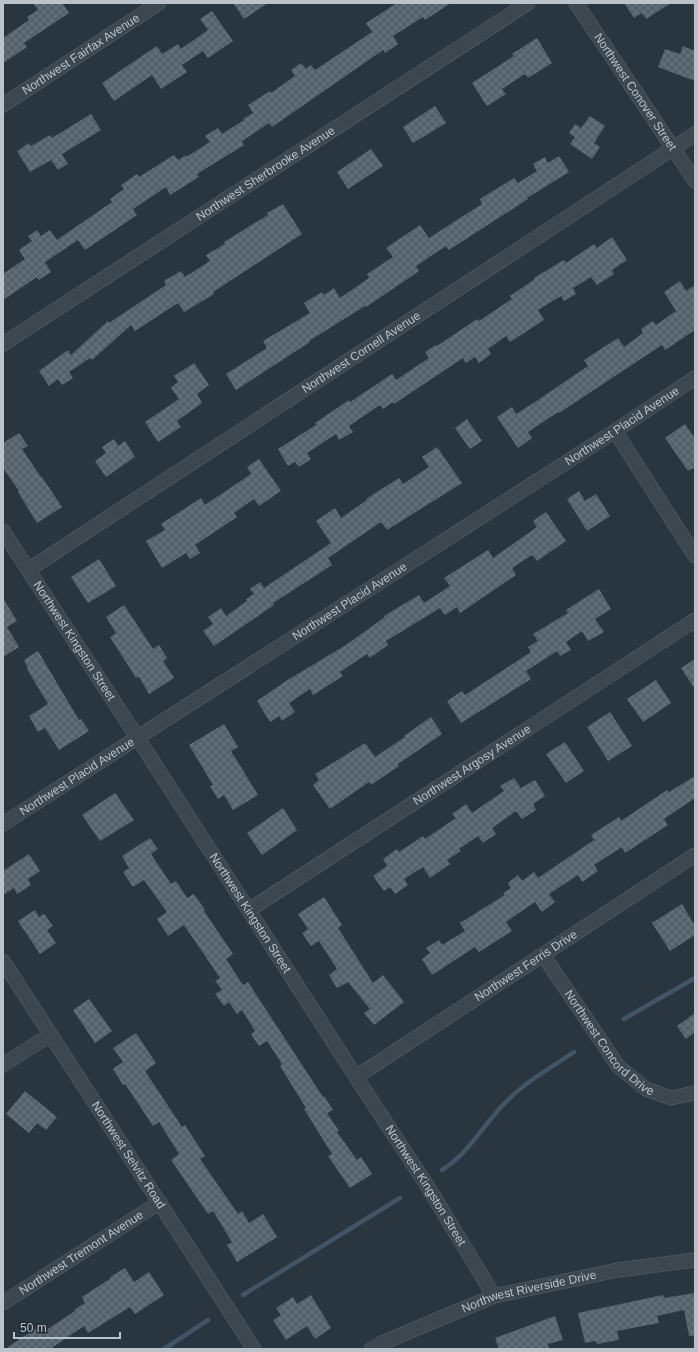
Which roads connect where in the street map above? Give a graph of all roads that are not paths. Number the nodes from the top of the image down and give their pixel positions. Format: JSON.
{"nodes":[{"id":1,"x":159,"y":3,"type":"edge"},
{"id":2,"x":528,"y":3,"type":"edge"},
{"id":3,"x":576,"y":3,"type":"edge"},
{"id":4,"x":3,"y":105,"type":"edge"},
{"id":5,"x":695,"y":134,"type":"edge"},
{"id":6,"x":673,"y":148,"type":"junction"},
{"id":7,"x":695,"y":181,"type":"edge"},
{"id":8,"x":3,"y":344,"type":"edge"},
{"id":9,"x":695,"y":378,"type":"edge"},
{"id":10,"x":615,"y":431,"type":"junction"},
{"id":11,"x":3,"y":531,"type":"edge"},
{"id":12,"x":695,"y":556,"type":"edge"},
{"id":13,"x":28,"y":570,"type":"junction"},
{"id":14,"x":695,"y":620,"type":"edge"},
{"id":15,"x":137,"y":737,"type":"junction"},
{"id":16,"x":3,"y":824,"type":"edge"},
{"id":17,"x":695,"y":855,"type":"edge"},
{"id":18,"x":248,"y":910,"type":"junction"},
{"id":19,"x":543,"y":955,"type":"junction"},
{"id":20,"x":3,"y":961,"type":"edge"},
{"id":21,"x":50,"y":1035,"type":"junction"},
{"id":22,"x":3,"y":1065,"type":"edge"},
{"id":23,"x":356,"y":1077,"type":"junction"},
{"id":24,"x":695,"y":1093,"type":"edge"},
{"id":25,"x":160,"y":1202,"type":"junction"},
{"id":26,"x":695,"y":1260,"type":"edge"},
{"id":27,"x":494,"y":1296,"type":"junction"},
{"id":28,"x":3,"y":1303,"type":"edge"},
{"id":29,"x":254,"y":1349,"type":"edge"},
{"id":30,"x":371,"y":1349,"type":"edge"}],
"edges":[{"from":1,"to":4,"type":"street","name":"Northwest Fairfax Avenue"},
{"from":2,"to":8,"type":"street","name":"Northwest Sherbrooke Avenue"},
{"from":3,"to":6,"type":"street","name":"Northwest Conover Street"},
{"from":5,"to":6,"type":"street","name":"Northwest Cornell Avenue"},
{"from":6,"to":7,"type":"street","name":"Northwest Conover Street"},
{"from":6,"to":13,"type":"street","name":"Northwest Cornell Avenue"},
{"from":9,"to":10,"type":"street","name":"Northwest Placid Avenue"},
{"from":10,"to":12,"type":"street"},
{"from":10,"to":15,"type":"street","name":"Northwest Placid Avenue"},
{"from":11,"to":13,"type":"street","name":"Northwest Kingston Street"},
{"from":13,"to":15,"type":"street","name":"Northwest Kingston Street"},
{"from":14,"to":18,"type":"street","name":"Northwest Argosy Avenue"},
{"from":15,"to":16,"type":"street","name":"Northwest Placid Avenue"},
{"from":15,"to":18,"type":"street","name":"Northwest Kingston Street"},
{"from":17,"to":19,"type":"street","name":"Northwest Ferris Drive"},
{"from":18,"to":23,"type":"street","name":"Northwest Kingston Street"},
{"from":19,"to":23,"type":"street","name":"Northwest Ferris Drive"},
{"from":19,"to":24,"type":"street","name":"Northwest Concord Drive"},
{"from":20,"to":21,"type":"street","name":"Northwest Selvitz Road"},
{"from":21,"to":22,"type":"street"},
{"from":21,"to":25,"type":"street","name":"Northwest Selvitz Road"},
{"from":23,"to":27,"type":"street","name":"Northwest Kingston Street"},
{"from":25,"to":28,"type":"street","name":"Northwest Tremont Avenue"},
{"from":25,"to":29,"type":"street","name":"Northwest Selvitz Road"},
{"from":26,"to":27,"type":"street","name":"Northwest Riverside Drive"},
{"from":27,"to":30,"type":"street","name":"Northwest Riverside Drive"}]}
